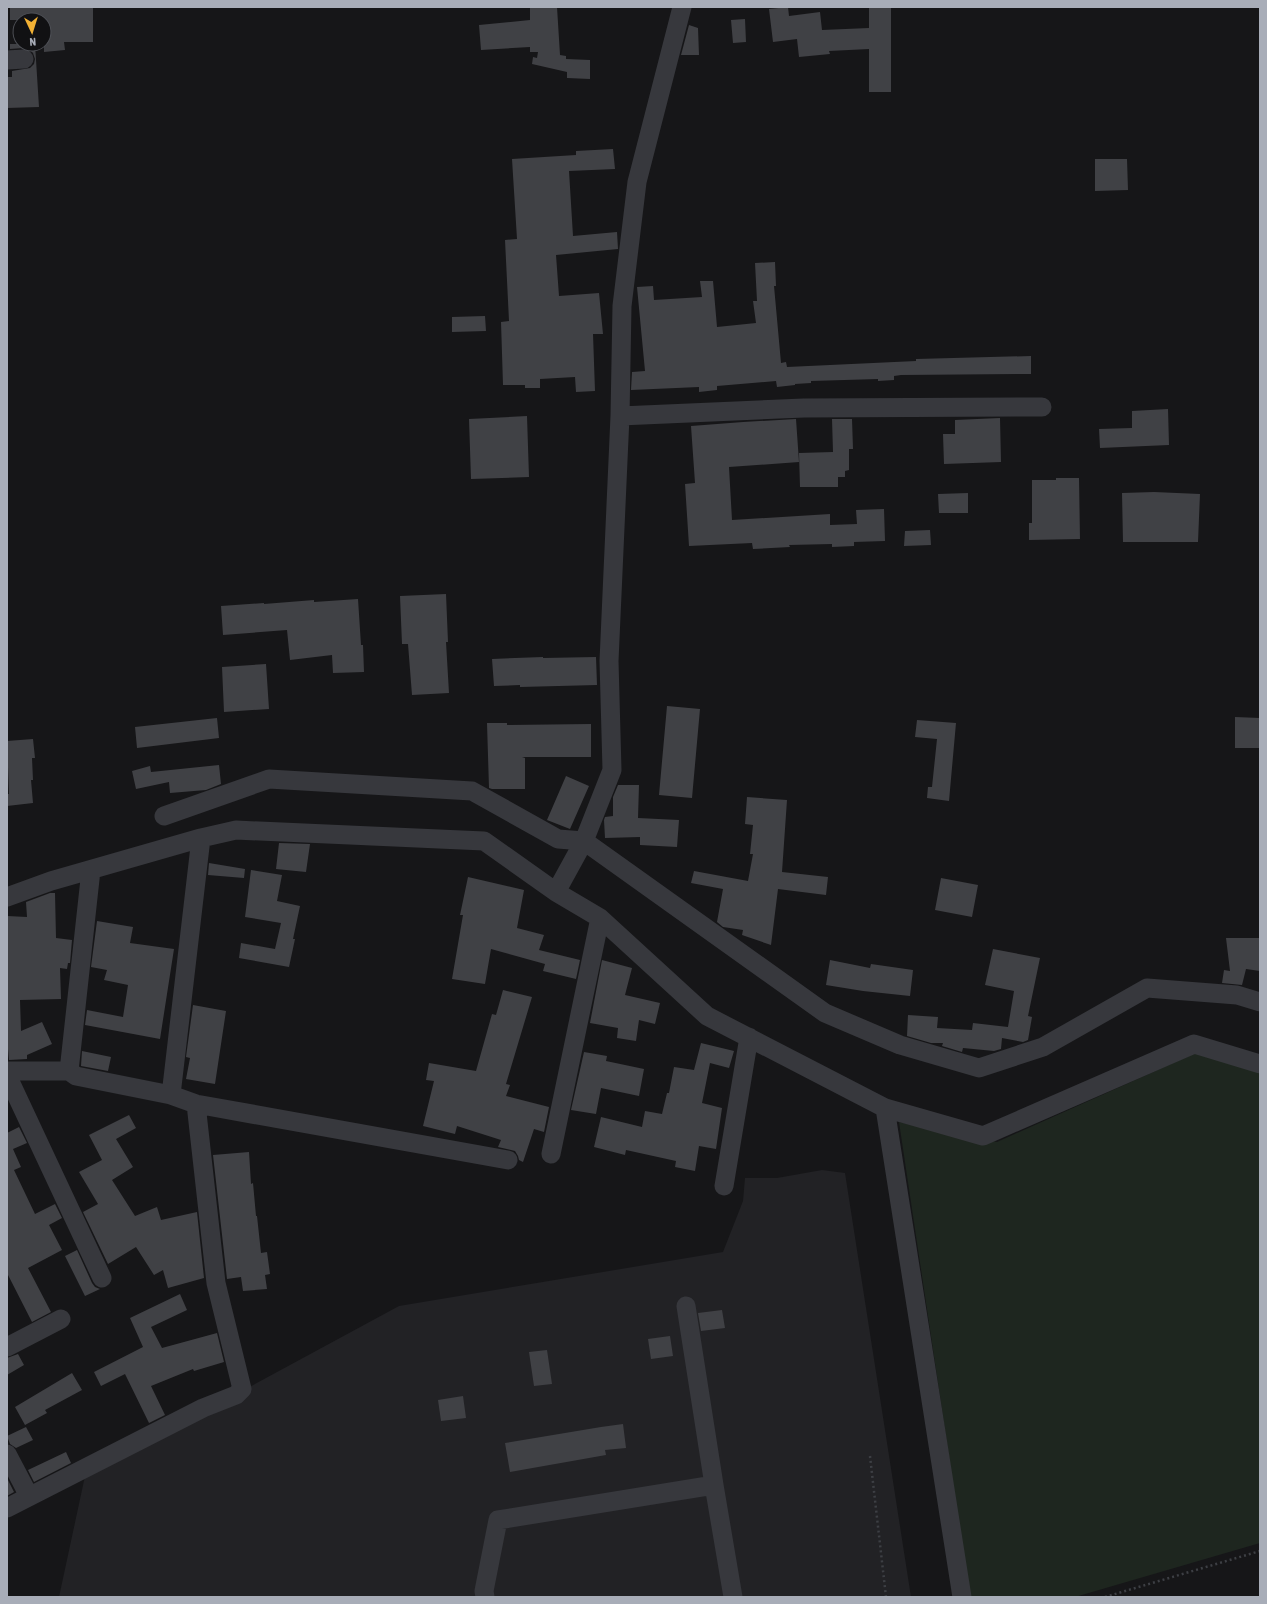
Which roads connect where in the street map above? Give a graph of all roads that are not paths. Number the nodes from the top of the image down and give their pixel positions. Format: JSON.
{"nodes":[{"id":1,"x":682,"y":7,"type":"edge"},
{"id":2,"x":1042,"y":407,"type":"dead end"},
{"id":3,"x":620,"y":416,"type":"junction"},
{"id":4,"x":164,"y":816,"type":"dead end"},
{"id":5,"x":201,"y":838,"type":"junction"},
{"id":6,"x":584,"y":841,"type":"junction"},
{"id":7,"x":91,"y":870,"type":"junction"},
{"id":8,"x":556,"y":892,"type":"junction"},
{"id":9,"x":7,"y":897,"type":"edge"},
{"id":10,"x":600,"y":918,"type":"junction"},
{"id":11,"x":1260,"y":1002,"type":"edge"},
{"id":12,"x":749,"y":1037,"type":"junction"},
{"id":13,"x":1260,"y":1064,"type":"edge"},
{"id":14,"x":7,"y":1071,"type":"edge"},
{"id":15,"x":69,"y":1071,"type":"junction"},
{"id":16,"x":7,"y":1075,"type":"edge"},
{"id":17,"x":171,"y":1095,"type":"junction"},
{"id":18,"x":196,"y":1104,"type":"junction"},
{"id":19,"x":885,"y":1108,"type":"junction"},
{"id":20,"x":551,"y":1154,"type":"dead end"},
{"id":21,"x":508,"y":1160,"type":"dead end"},
{"id":22,"x":724,"y":1186,"type":"dead end"},
{"id":23,"x":102,"y":1278,"type":"dead end"},
{"id":24,"x":686,"y":1306,"type":"dead end"},
{"id":25,"x":61,"y":1319,"type":"dead end"},
{"id":26,"x":7,"y":1347,"type":"edge"},
{"id":27,"x":7,"y":1454,"type":"edge"},
{"id":28,"x":714,"y":1486,"type":"junction"},
{"id":29,"x":29,"y":1496,"type":"junction"},
{"id":30,"x":7,"y":1508,"type":"edge"},
{"id":31,"x":485,"y":1597,"type":"edge"},
{"id":32,"x":733,"y":1597,"type":"edge"},
{"id":33,"x":962,"y":1597,"type":"edge"}],
"edges":[{"from":1,"to":3,"type":"street"},
{"from":2,"to":3,"type":"street"},
{"from":3,"to":6,"type":"street"},
{"from":4,"to":6,"type":"street"},
{"from":5,"to":7,"type":"street"},
{"from":5,"to":8,"type":"street"},
{"from":5,"to":17,"type":"street"},
{"from":6,"to":8,"type":"street"},
{"from":6,"to":11,"type":"street"},
{"from":7,"to":9,"type":"street"},
{"from":7,"to":15,"type":"street"},
{"from":8,"to":10,"type":"street"},
{"from":10,"to":12,"type":"street"},
{"from":10,"to":20,"type":"street"},
{"from":12,"to":19,"type":"street"},
{"from":12,"to":22,"type":"street"},
{"from":13,"to":19,"type":"street"},
{"from":14,"to":15,"type":"street"},
{"from":15,"to":17,"type":"street"},
{"from":16,"to":23,"type":"street"},
{"from":17,"to":18,"type":"street"},
{"from":18,"to":21,"type":"street"},
{"from":18,"to":29,"type":"street"},
{"from":19,"to":33,"type":"street"},
{"from":24,"to":28,"type":"street"},
{"from":25,"to":26,"type":"street"},
{"from":27,"to":29,"type":"street"},
{"from":28,"to":31,"type":"street"},
{"from":28,"to":32,"type":"street"},
{"from":29,"to":30,"type":"street"}]}
